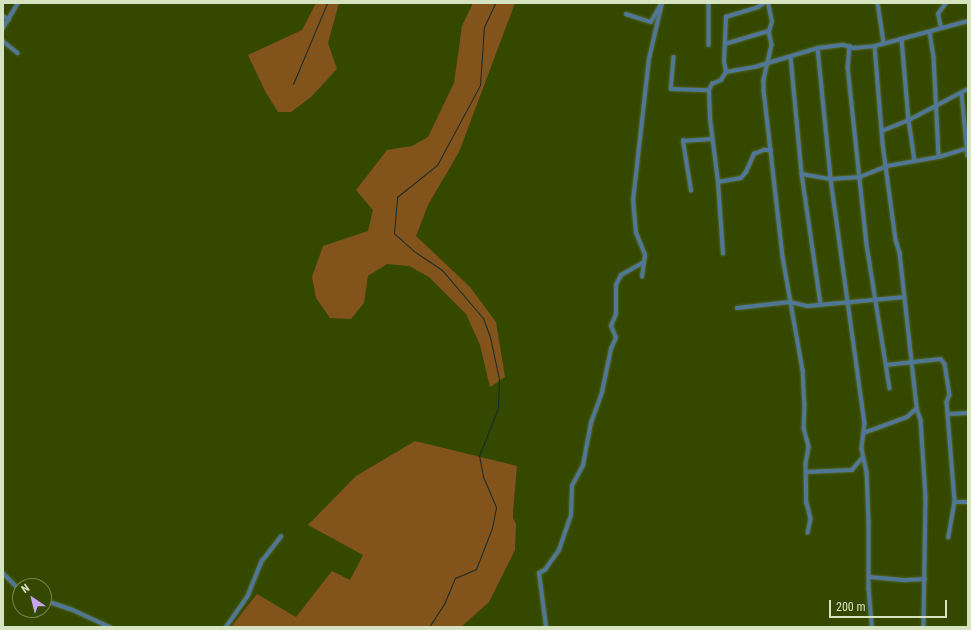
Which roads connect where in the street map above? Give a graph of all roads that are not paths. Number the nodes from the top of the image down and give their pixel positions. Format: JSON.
{"nodes":[{"id":1,"x":18,"y":3,"type":"edge"},
{"id":2,"x":709,"y":3,"type":"edge"},
{"id":3,"x":764,"y":3,"type":"edge"},
{"id":4,"x":768,"y":3,"type":"edge"},
{"id":5,"x":878,"y":3,"type":"edge"},
{"id":6,"x":946,"y":3,"type":"edge"},
{"id":7,"x":662,"y":4,"type":"edge"},
{"id":8,"x":626,"y":14,"type":"dead end"},
{"id":9,"x":3,"y":16,"type":"edge"},
{"id":10,"x":9,"y":19,"type":"junction"},
{"id":11,"x":968,"y":21,"type":"edge"},
{"id":12,"x":3,"y":28,"type":"edge"},
{"id":13,"x":942,"y":28,"type":"junction"},
{"id":14,"x":769,"y":31,"type":"junction"},
{"id":15,"x":930,"y":32,"type":"junction"},
{"id":16,"x":902,"y":39,"type":"junction"},
{"id":17,"x":3,"y":41,"type":"edge"},
{"id":18,"x":884,"y":43,"type":"junction"},
{"id":19,"x":725,"y":44,"type":"junction"},
{"id":20,"x":709,"y":45,"type":"dead end"},
{"id":21,"x":850,"y":46,"type":"junction"},
{"id":22,"x":874,"y":46,"type":"junction"},
{"id":23,"x":818,"y":48,"type":"junction"},
{"id":24,"x":18,"y":53,"type":"dead end"},
{"id":25,"x":674,"y":57,"type":"dead end"},
{"id":26,"x":791,"y":57,"type":"junction"},
{"id":27,"x":768,"y":63,"type":"junction"},
{"id":28,"x":726,"y":72,"type":"junction"},
{"id":29,"x":968,"y":89,"type":"edge"},
{"id":30,"x":709,"y":90,"type":"junction"},
{"id":31,"x":962,"y":93,"type":"junction"},
{"id":32,"x":936,"y":106,"type":"junction"},
{"id":33,"x":909,"y":120,"type":"junction"},
{"id":34,"x":966,"y":120,"type":"edge"},
{"id":35,"x":882,"y":131,"type":"junction"},
{"id":36,"x":712,"y":139,"type":"junction"},
{"id":37,"x":967,"y":149,"type":"edge"},
{"id":38,"x":771,"y":150,"type":"junction"},
{"id":39,"x":968,"y":156,"type":"edge"},
{"id":40,"x":939,"y":157,"type":"junction"},
{"id":41,"x":915,"y":161,"type":"junction"},
{"id":42,"x":887,"y":166,"type":"junction"},
{"id":43,"x":802,"y":174,"type":"junction"},
{"id":44,"x":860,"y":177,"type":"junction"},
{"id":45,"x":831,"y":179,"type":"junction"},
{"id":46,"x":718,"y":182,"type":"junction"},
{"id":47,"x":691,"y":191,"type":"dead end"},
{"id":48,"x":723,"y":254,"type":"dead end"},
{"id":49,"x":644,"y":262,"type":"junction"},
{"id":50,"x":642,"y":277,"type":"dead end"},
{"id":51,"x":905,"y":297,"type":"junction"},
{"id":52,"x":876,"y":299,"type":"junction"},
{"id":53,"x":790,"y":302,"type":"junction"},
{"id":54,"x":847,"y":303,"type":"junction"},
{"id":55,"x":821,"y":304,"type":"junction"},
{"id":56,"x":737,"y":308,"type":"dead end"},
{"id":57,"x":913,"y":361,"type":"junction"},
{"id":58,"x":886,"y":365,"type":"junction"},
{"id":59,"x":890,"y":388,"type":"dead end"},
{"id":60,"x":917,"y":408,"type":"junction"},
{"id":61,"x":968,"y":413,"type":"edge"},
{"id":62,"x":949,"y":414,"type":"junction"},
{"id":63,"x":864,"y":433,"type":"junction"},
{"id":64,"x":863,"y":457,"type":"junction"},
{"id":65,"x":806,"y":472,"type":"junction"},
{"id":66,"x":955,"y":502,"type":"junction"},
{"id":67,"x":968,"y":502,"type":"edge"},
{"id":68,"x":808,"y":533,"type":"dead end"},
{"id":69,"x":281,"y":537,"type":"dead end"},
{"id":70,"x":948,"y":537,"type":"dead end"},
{"id":71,"x":3,"y":573,"type":"edge"},
{"id":72,"x":870,"y":577,"type":"junction"},
{"id":73,"x":925,"y":579,"type":"junction"},
{"id":74,"x":12,"y":582,"type":"edge"},
{"id":75,"x":52,"y":603,"type":"edge"},
{"id":76,"x":110,"y":627,"type":"edge"},
{"id":77,"x":226,"y":627,"type":"edge"},
{"id":78,"x":546,"y":627,"type":"edge"},
{"id":79,"x":872,"y":627,"type":"edge"},
{"id":80,"x":924,"y":627,"type":"edge"}],
"edges":[{"from":1,"to":10,"type":"street"},
{"from":2,"to":20,"type":"street"},
{"from":3,"to":19,"type":"street"},
{"from":4,"to":14,"type":"street"},
{"from":5,"to":18,"type":"street"},
{"from":6,"to":13,"type":"street"},
{"from":7,"to":8,"type":"street"},
{"from":7,"to":49,"type":"street"},
{"from":9,"to":10,"type":"street"},
{"from":10,"to":12,"type":"street"},
{"from":11,"to":13,"type":"street"},
{"from":13,"to":15,"type":"street"},
{"from":14,"to":19,"type":"street"},
{"from":14,"to":27,"type":"street"},
{"from":15,"to":16,"type":"street"},
{"from":15,"to":32,"type":"street"},
{"from":16,"to":18,"type":"street"},
{"from":16,"to":33,"type":"street"},
{"from":17,"to":24,"type":"street"},
{"from":18,"to":22,"type":"street"},
{"from":19,"to":28,"type":"street"},
{"from":21,"to":22,"type":"street"},
{"from":21,"to":23,"type":"street"},
{"from":21,"to":44,"type":"street"},
{"from":22,"to":35,"type":"street"},
{"from":23,"to":26,"type":"street"},
{"from":23,"to":45,"type":"street"},
{"from":25,"to":30,"type":"street"},
{"from":26,"to":27,"type":"street"},
{"from":26,"to":43,"type":"street"},
{"from":27,"to":28,"type":"street"},
{"from":27,"to":38,"type":"street"},
{"from":28,"to":30,"type":"street"},
{"from":29,"to":31,"type":"street"},
{"from":30,"to":36,"type":"street"},
{"from":31,"to":32,"type":"street"},
{"from":31,"to":34,"type":"street"},
{"from":32,"to":33,"type":"street"},
{"from":32,"to":40,"type":"street"},
{"from":33,"to":35,"type":"street"},
{"from":33,"to":41,"type":"street"},
{"from":34,"to":37,"type":"street"},
{"from":35,"to":42,"type":"street"},
{"from":36,"to":46,"type":"street"},
{"from":36,"to":47,"type":"street"},
{"from":37,"to":39,"type":"street"},
{"from":37,"to":40,"type":"street"},
{"from":38,"to":46,"type":"street"},
{"from":38,"to":53,"type":"street"},
{"from":40,"to":41,"type":"street"},
{"from":41,"to":42,"type":"street"},
{"from":42,"to":44,"type":"street"},
{"from":42,"to":51,"type":"street"},
{"from":43,"to":45,"type":"street"},
{"from":43,"to":55,"type":"street"},
{"from":44,"to":45,"type":"street"},
{"from":44,"to":52,"type":"street"},
{"from":45,"to":54,"type":"street"},
{"from":46,"to":48,"type":"street"},
{"from":49,"to":50,"type":"street"},
{"from":49,"to":78,"type":"street"},
{"from":51,"to":52,"type":"street"},
{"from":51,"to":57,"type":"street"},
{"from":52,"to":54,"type":"street"},
{"from":52,"to":58,"type":"street"},
{"from":53,"to":55,"type":"street"},
{"from":53,"to":56,"type":"street"},
{"from":53,"to":65,"type":"street"},
{"from":54,"to":55,"type":"street"},
{"from":54,"to":63,"type":"street"},
{"from":57,"to":58,"type":"street"},
{"from":57,"to":60,"type":"street"},
{"from":57,"to":62,"type":"street"},
{"from":58,"to":59,"type":"street"},
{"from":60,"to":63,"type":"street"},
{"from":60,"to":73,"type":"street"},
{"from":61,"to":62,"type":"street"},
{"from":62,"to":66,"type":"street"},
{"from":63,"to":64,"type":"street"},
{"from":64,"to":65,"type":"street"},
{"from":64,"to":72,"type":"street"},
{"from":65,"to":68,"type":"street"},
{"from":66,"to":67,"type":"street"},
{"from":66,"to":70,"type":"street"},
{"from":69,"to":77,"type":"street"},
{"from":71,"to":74,"type":"street"},
{"from":72,"to":73,"type":"street"},
{"from":72,"to":79,"type":"street"},
{"from":73,"to":80,"type":"street"},
{"from":75,"to":76,"type":"street"}]}
